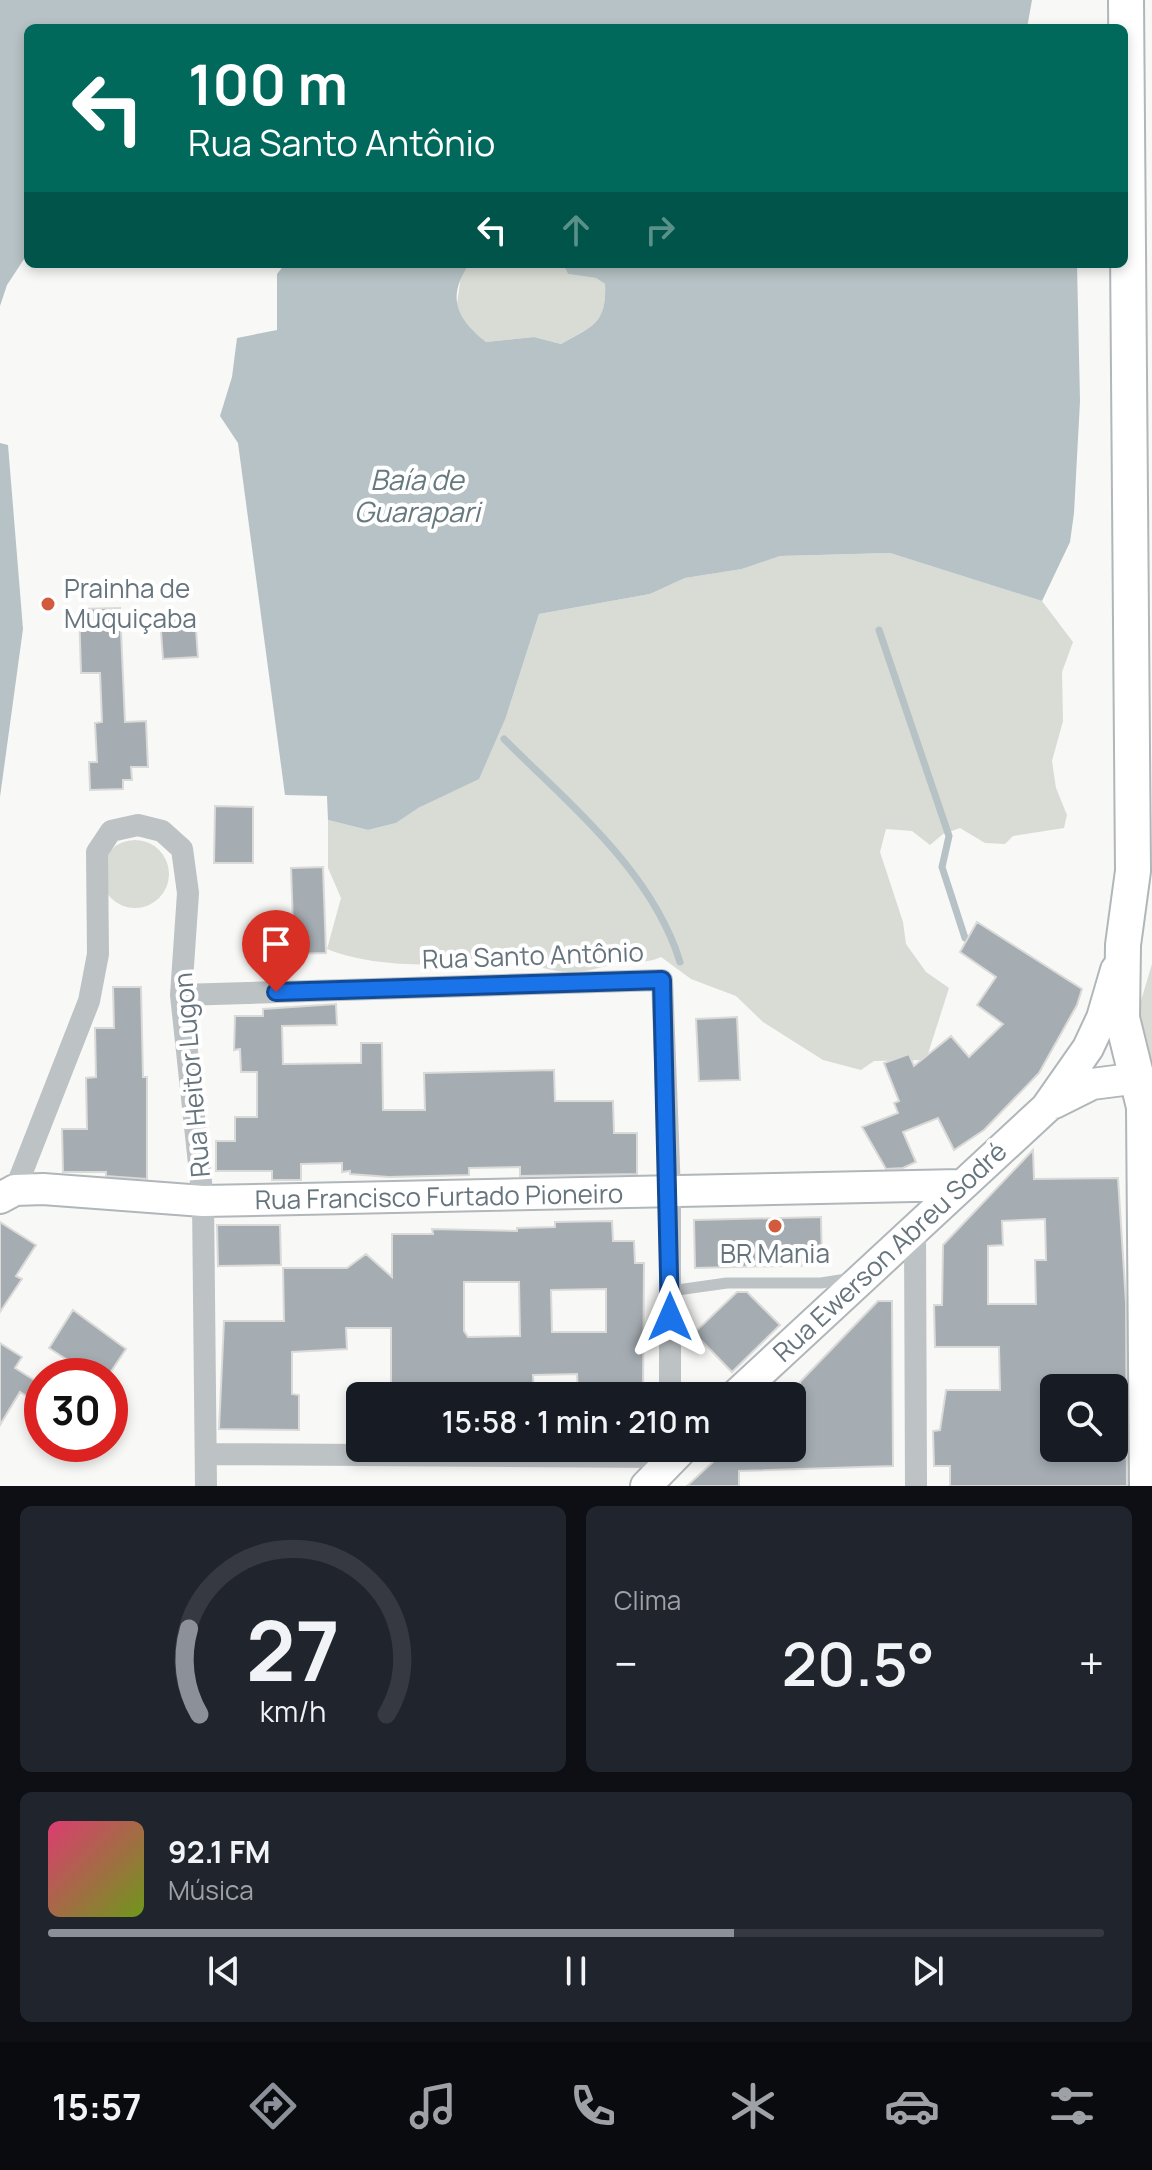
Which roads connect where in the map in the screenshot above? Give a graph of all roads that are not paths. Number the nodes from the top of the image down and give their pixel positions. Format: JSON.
{"nodes":[{"id":1,"x":1126,"y":0,"type":"edge"},
{"id":2,"x":1126,"y":24,"type":"edge"},
{"id":3,"x":1128,"y":249,"type":"edge"},
{"id":4,"x":1123,"y":945,"type":"junction"},
{"id":5,"x":181,"y":995,"type":"junction"},
{"id":6,"x":1146,"y":1079,"type":"edge"},
{"id":7,"x":1046,"y":1108,"type":"junction"},
{"id":8,"x":960,"y":1185,"type":"junction"},
{"id":9,"x":670,"y":1193,"type":"junction"},
{"id":10,"x":7,"y":1194,"type":"edge"},
{"id":11,"x":203,"y":1201,"type":"junction"},
{"id":12,"x":915,"y":1228,"type":"junction"},
{"id":13,"x":855,"y":1283,"type":"junction"},
{"id":14,"x":670,"y":1291,"type":"junction"},
{"id":15,"x":799,"y":1317,"type":"dead end"},
{"id":16,"x":1149,"y":1321,"type":"edge"},
{"id":17,"x":757,"y":1357,"type":"dead end"},
{"id":18,"x":670,"y":1382,"type":"edge"},
{"id":19,"x":733,"y":1382,"type":"edge"},
{"id":20,"x":750,"y":1382,"type":"edge"},
{"id":21,"x":207,"y":1454,"type":"junction"},
{"id":22,"x":346,"y":1456,"type":"edge"},
{"id":23,"x":670,"y":1462,"type":"edge"},
{"id":24,"x":206,"y":1486,"type":"edge"},
{"id":25,"x":646,"y":1486,"type":"edge"},
{"id":26,"x":916,"y":1486,"type":"edge"},
{"id":27,"x":1147,"y":1486,"type":"edge"}],
"edges":[{"from":1,"to":2,"type":"main road"},
{"from":3,"to":4,"type":"main road"},
{"from":4,"to":6,"type":"main road"},
{"from":4,"to":7,"type":"street","name":"Rua Ewerson Abreu Sodré"},
{"from":5,"to":9,"type":"street","name":"Rua Santo Antônio"},
{"from":5,"to":10,"type":"street","name":"Rua Heitor Lugon"},
{"from":5,"to":11,"type":"street","name":"Rua Heitor Lugon"},
{"from":6,"to":7,"type":"street","name":"Rua Ewerson Abreu Sodré"},
{"from":6,"to":16,"type":"main road"},
{"from":7,"to":8,"type":"street","name":"Rua Ewerson Abreu Sodré"},
{"from":8,"to":9,"type":"street","name":"Rua Francisco Furtado Pioneiro"},
{"from":8,"to":12,"type":"street","name":"Rua Ewerson Abreu Sodré"},
{"from":9,"to":11,"type":"street","name":"Rua Francisco Furtado Pioneiro"},
{"from":9,"to":14,"type":"street","name":"Rua Santo Antônio"},
{"from":10,"to":11,"type":"street","name":"Rua Francisco Furtado Pioneiro"},
{"from":11,"to":21,"type":"street","name":"Rua Heitor Lugon"},
{"from":12,"to":13,"type":"street","name":"Rua Ewerson Abreu Sodré"},
{"from":12,"to":26,"type":"street"},
{"from":13,"to":14,"type":"lane"},
{"from":13,"to":15,"type":"lane"},
{"from":13,"to":20,"type":"street","name":"Rua Ewerson Abreu Sodré"},
{"from":14,"to":18,"type":"street","name":"Rua Santo Antônio"},
{"from":16,"to":27,"type":"main road"},
{"from":17,"to":19,"type":"lane"},
{"from":21,"to":22,"type":"street"},
{"from":21,"to":24,"type":"street","name":"Rua Heitor Lugon"},
{"from":23,"to":25,"type":"street"}]}
